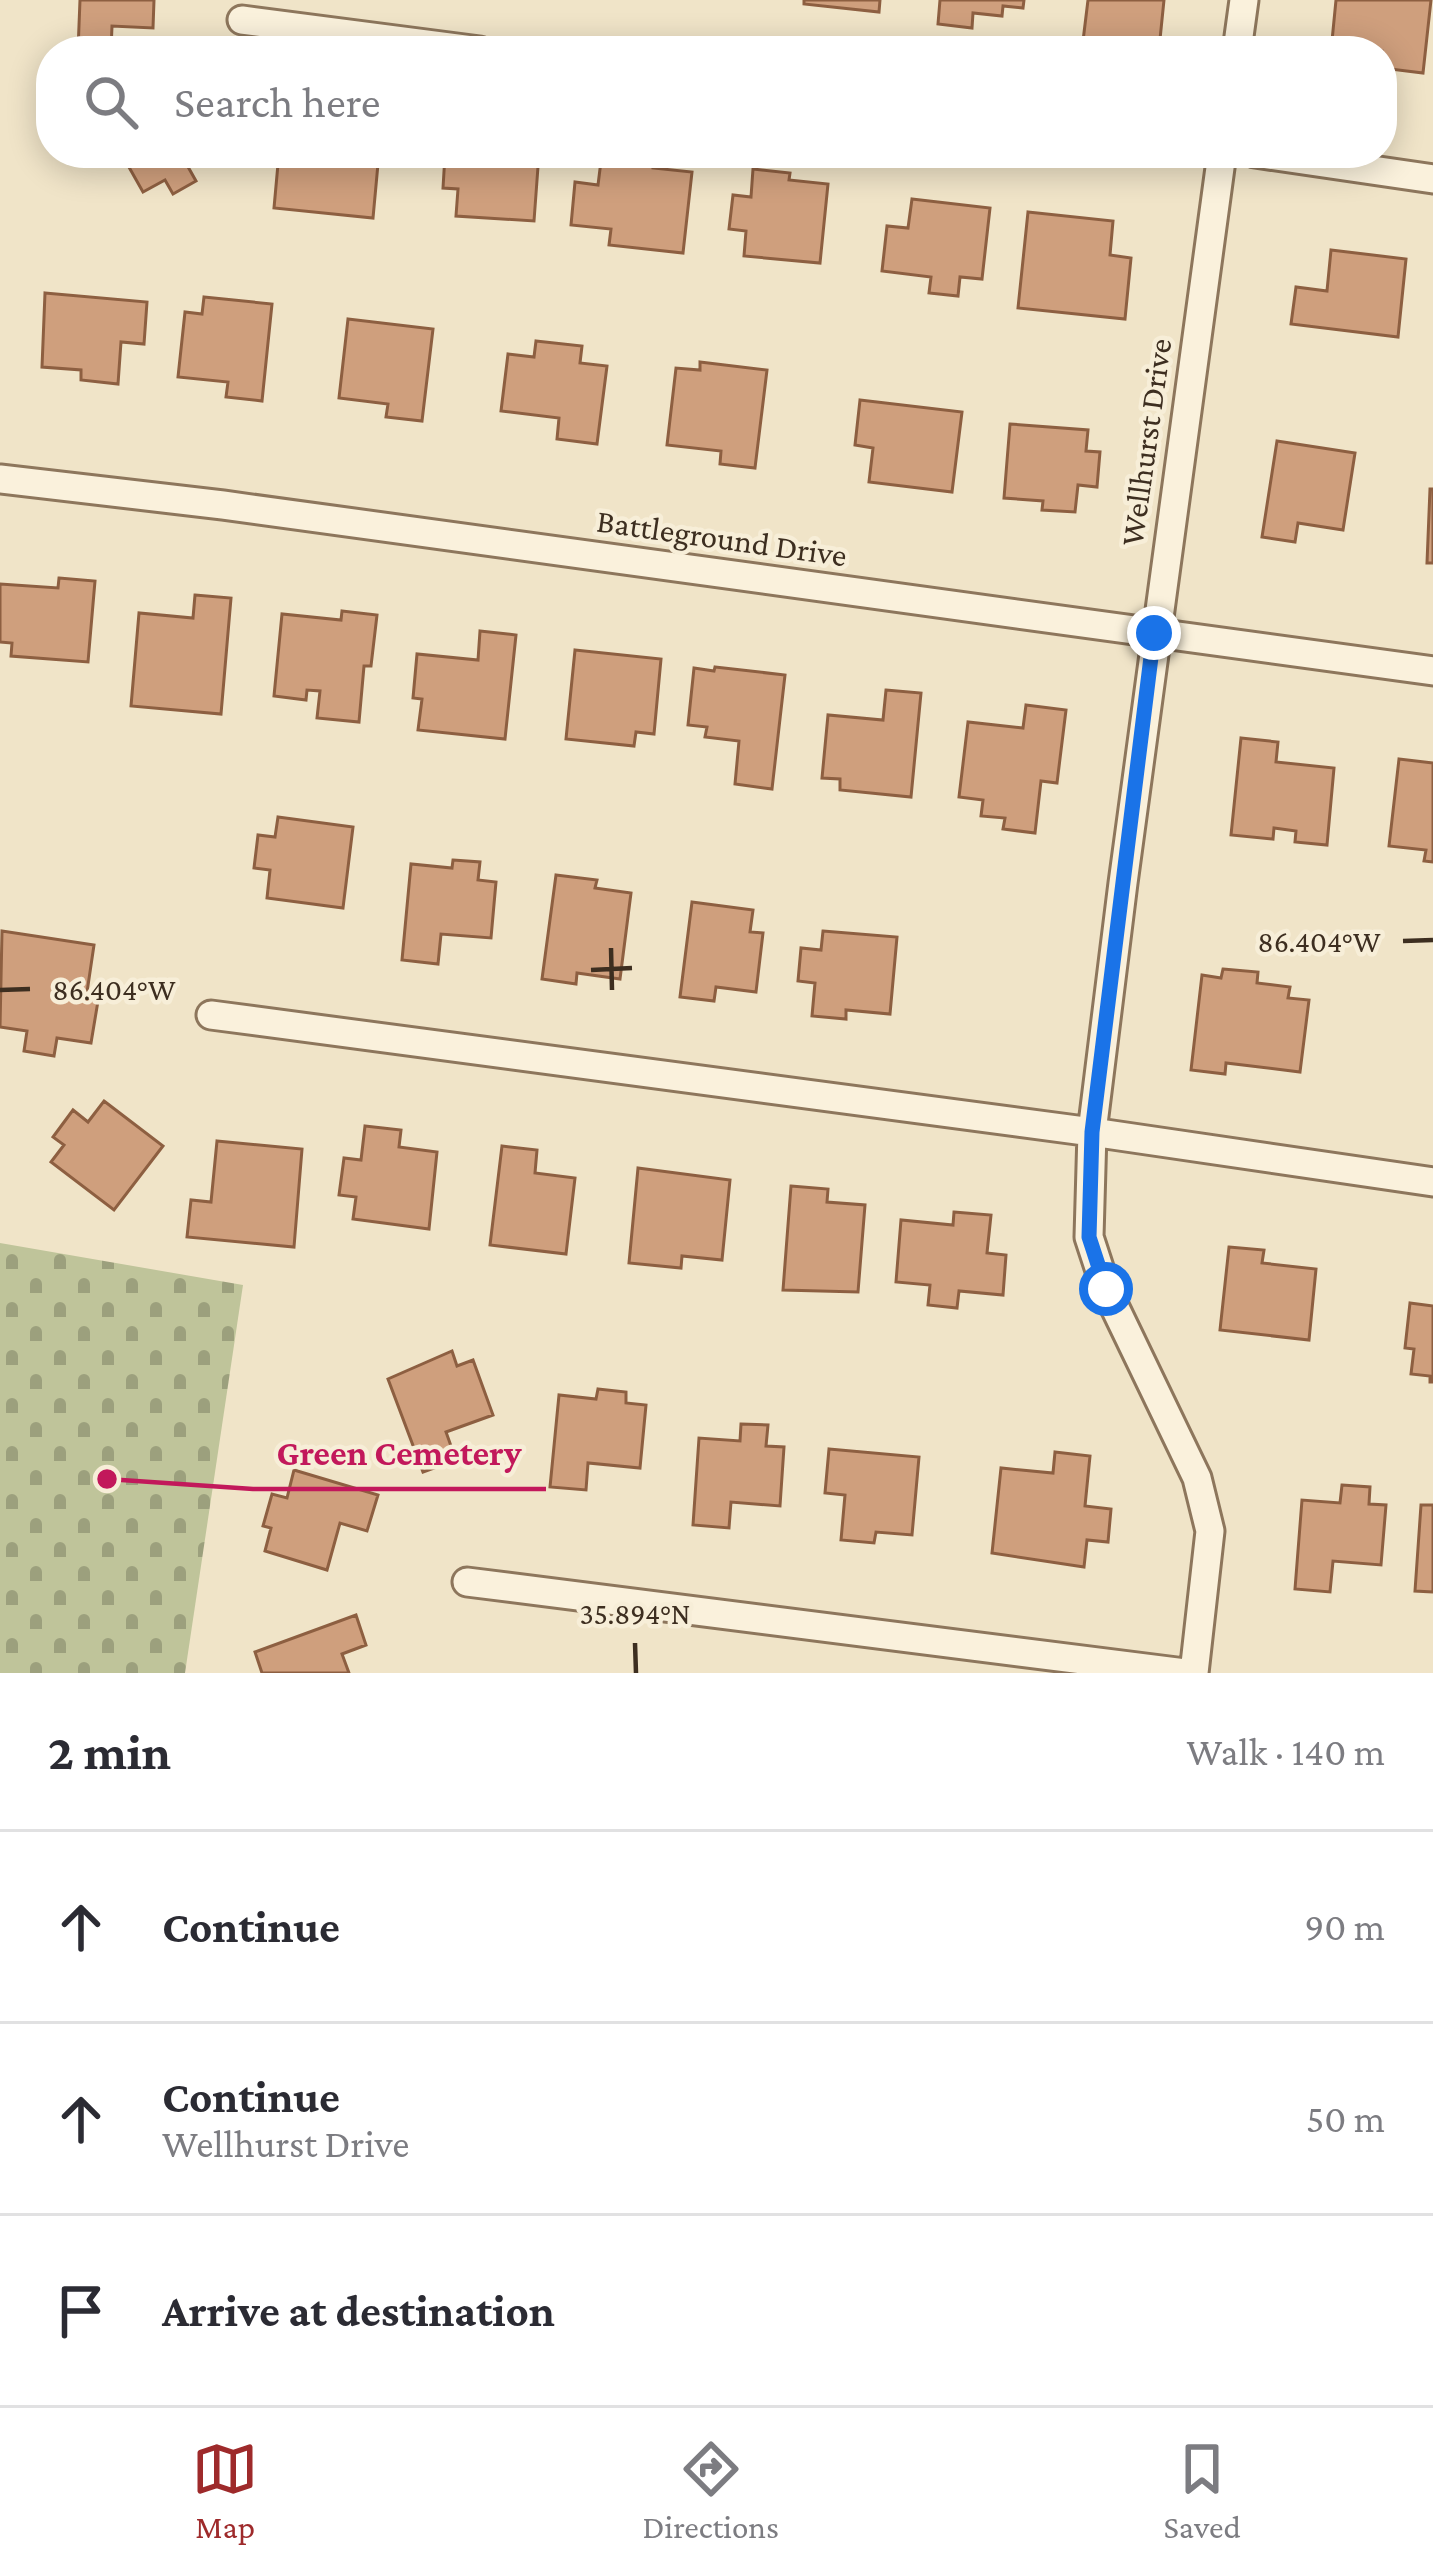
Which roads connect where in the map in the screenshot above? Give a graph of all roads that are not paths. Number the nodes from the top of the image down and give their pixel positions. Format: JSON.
{"nodes":[{"id":1,"x":1244,"y":0,"type":"edge"},
{"id":2,"x":242,"y":20,"type":"dead end"},
{"id":3,"x":365,"y":36,"type":"edge"},
{"id":4,"x":1239,"y":36,"type":"edge"},
{"id":5,"x":1220,"y":168,"type":"edge"},
{"id":6,"x":1358,"y":168,"type":"edge"},
{"id":7,"x":1433,"y":179,"type":"edge"},
{"id":8,"x":0,"y":479,"type":"edge"},
{"id":9,"x":1154,"y":633,"type":"junction"},
{"id":10,"x":1433,"y":670,"type":"edge"},
{"id":11,"x":211,"y":1015,"type":"dead end"},
{"id":12,"x":1092,"y":1132,"type":"junction"},
{"id":13,"x":1433,"y":1182,"type":"edge"},
{"id":14,"x":467,"y":1582,"type":"dead end"},
{"id":15,"x":1185,"y":1673,"type":"edge"},
{"id":16,"x":1195,"y":1673,"type":"edge"}],
"edges":[{"from":1,"to":4,"type":"street"},
{"from":2,"to":3,"type":"street"},
{"from":5,"to":9,"type":"street","name":"Wellhurst Drive"},
{"from":6,"to":7,"type":"street"},
{"from":8,"to":9,"type":"street","name":"Battleground Drive"},
{"from":9,"to":10,"type":"street","name":"Battleground Drive"},
{"from":9,"to":12,"type":"street","name":"Wellhurst Drive"},
{"from":11,"to":12,"type":"street"},
{"from":12,"to":13,"type":"street"},
{"from":12,"to":16,"type":"street","name":"Wellhurst Drive"},
{"from":14,"to":15,"type":"street"}]}
